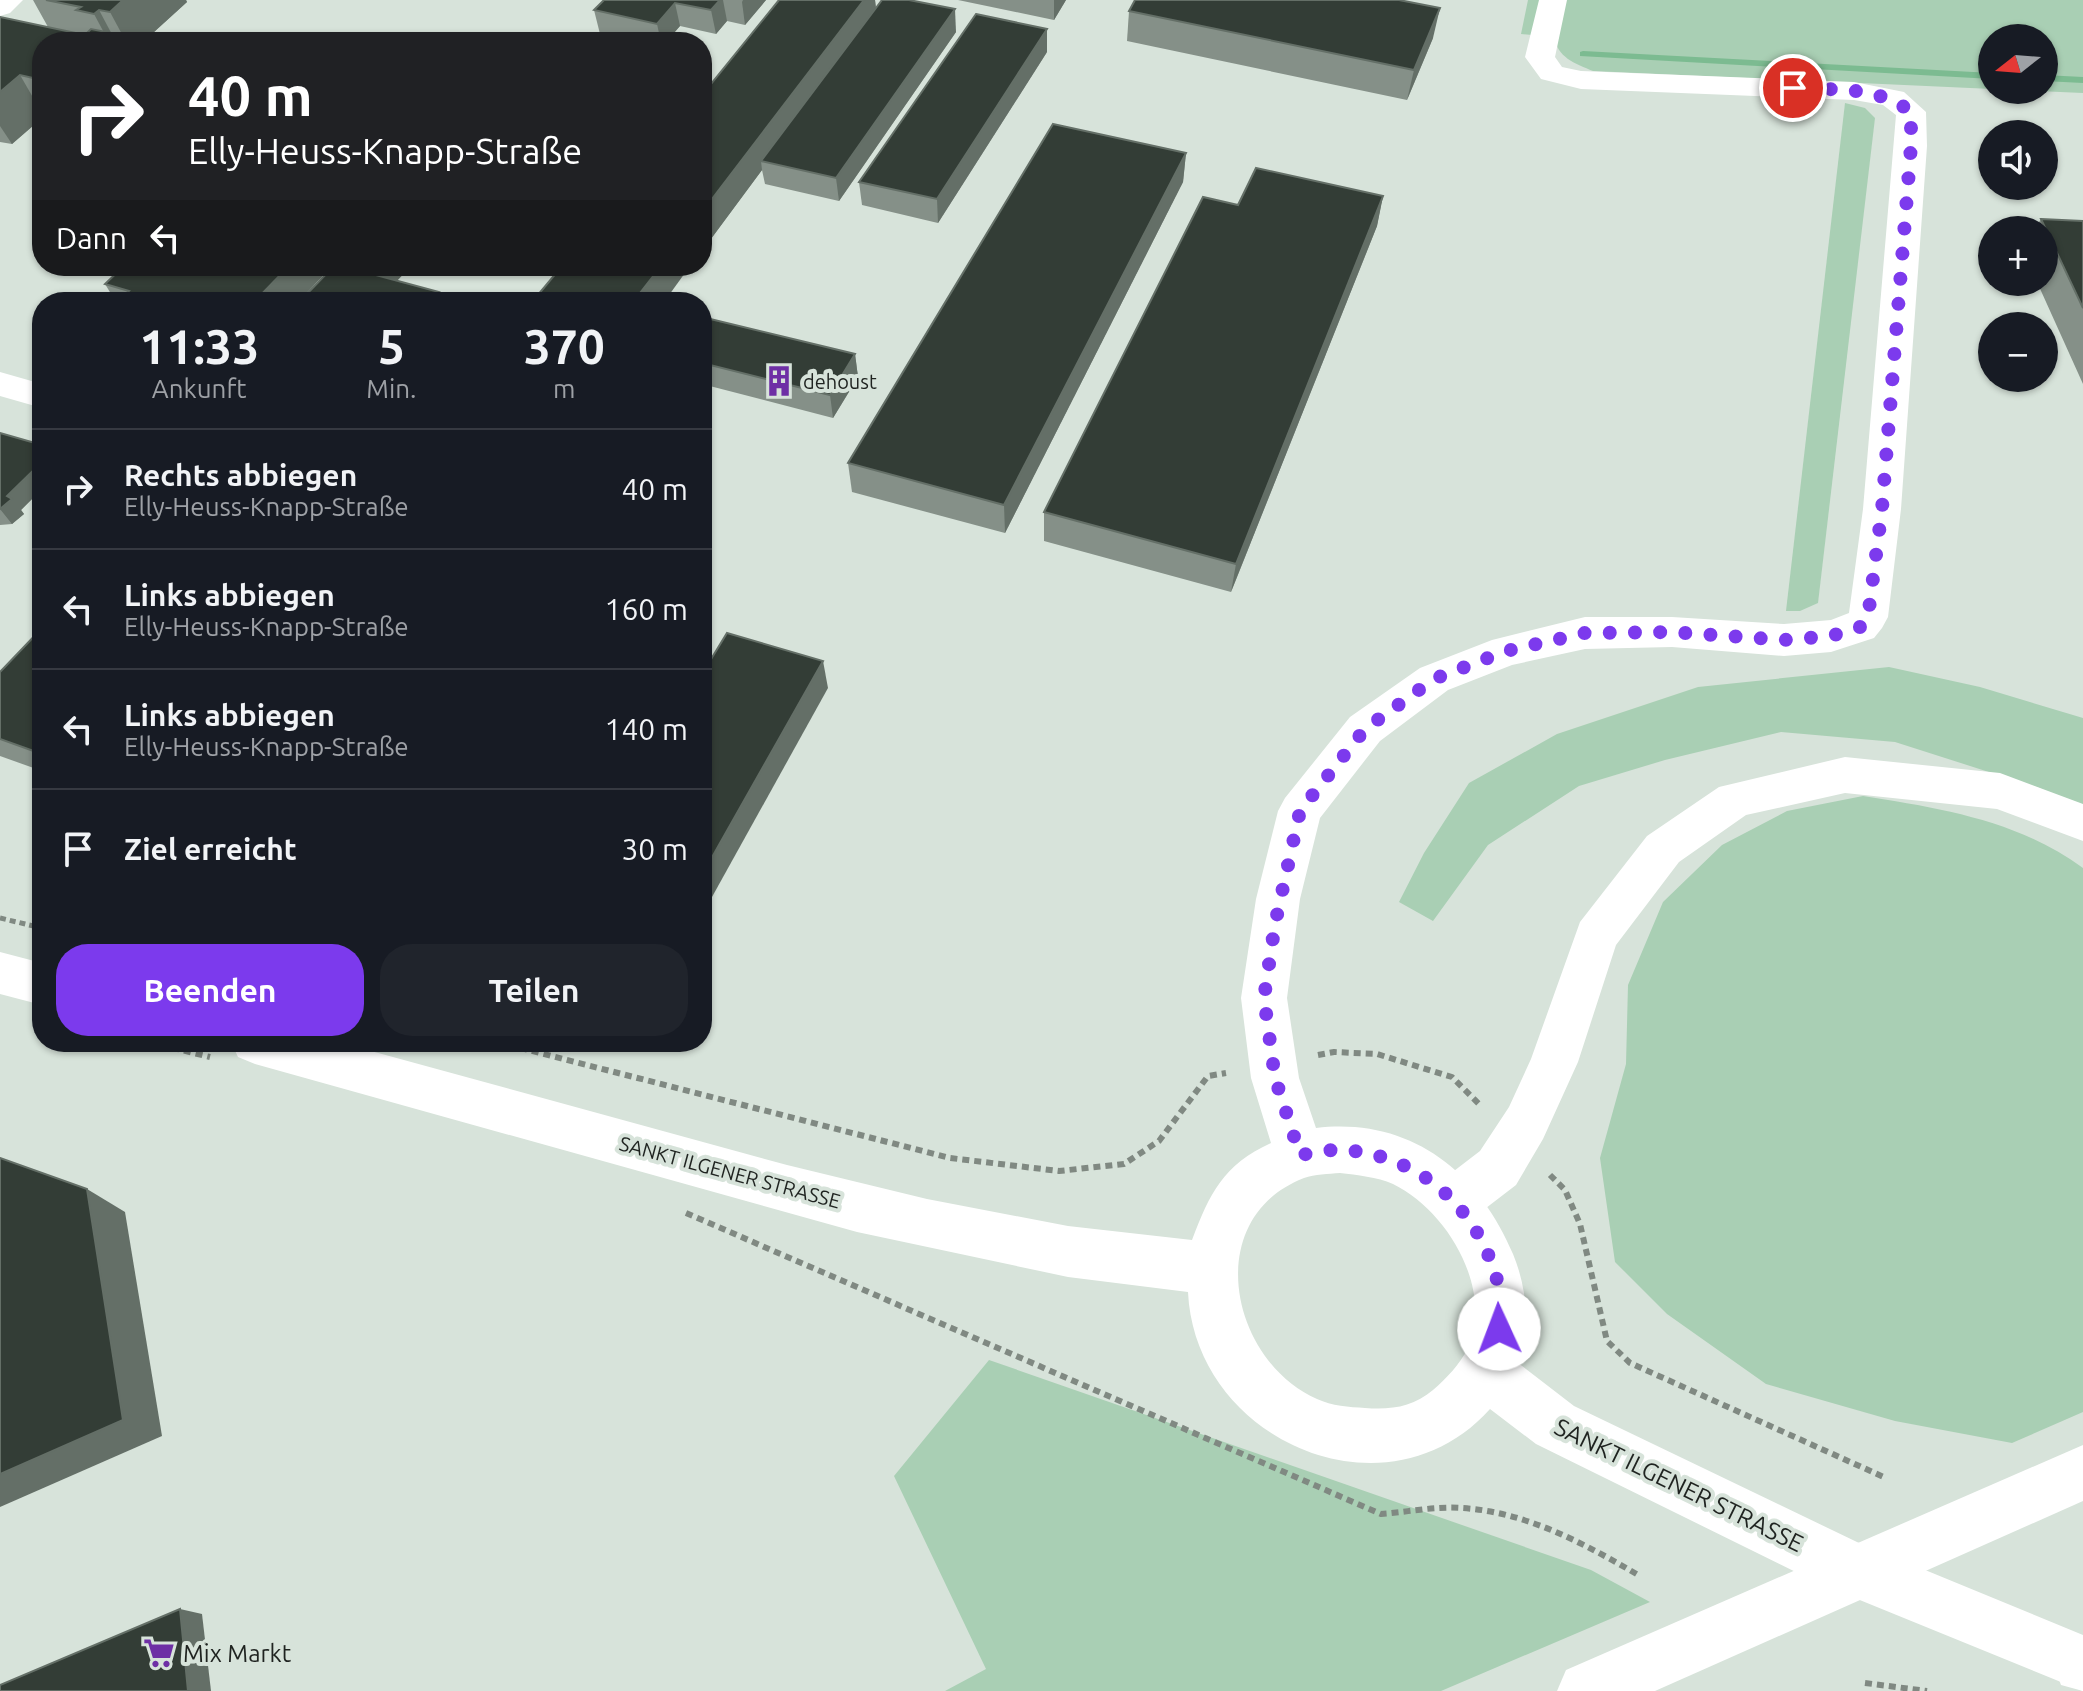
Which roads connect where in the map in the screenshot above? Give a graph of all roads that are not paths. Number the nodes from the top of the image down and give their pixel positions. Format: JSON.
{"nodes":[{"id":1,"x":9,"y":0,"type":"edge"},
{"id":2,"x":1553,"y":0,"type":"edge"},
{"id":3,"x":0,"y":7,"type":"edge"},
{"id":4,"x":2000,"y":791,"type":"junction"},
{"id":5,"x":2083,"y":823,"type":"edge"},
{"id":6,"x":2083,"y":839,"type":"edge"},
{"id":7,"x":0,"y":973,"type":"edge"},
{"id":8,"x":32,"y":981,"type":"edge"},
{"id":9,"x":241,"y":1052,"type":"edge"},
{"id":10,"x":1300,"y":1155,"type":"junction"},
{"id":11,"x":1455,"y":1201,"type":"junction"},
{"id":12,"x":1211,"y":1268,"type":"junction"},
{"id":13,"x":1486,"y":1372,"type":"junction"},
{"id":14,"x":2083,"y":1473,"type":"edge"},
{"id":15,"x":2083,"y":1664,"type":"edge"},
{"id":16,"x":1611,"y":1680,"type":"edge"}],
"edges":[{"from":1,"to":3,"type":"street"},
{"from":2,"to":10,"type":"street"},
{"from":4,"to":5,"type":"street"},
{"from":4,"to":6,"type":"street"},
{"from":4,"to":11,"type":"street"},
{"from":7,"to":8,"type":"street"},
{"from":9,"to":12,"type":"street","name":"SANKT ILGENER STRASSE"},
{"from":10,"to":11,"type":"street"},
{"from":10,"to":12,"type":"street"},
{"from":11,"to":13,"type":"street"},
{"from":12,"to":13,"type":"street"},
{"from":13,"to":15,"type":"street","name":"SANKT ILGENER STRASSE"},
{"from":14,"to":16,"type":"street"}]}
